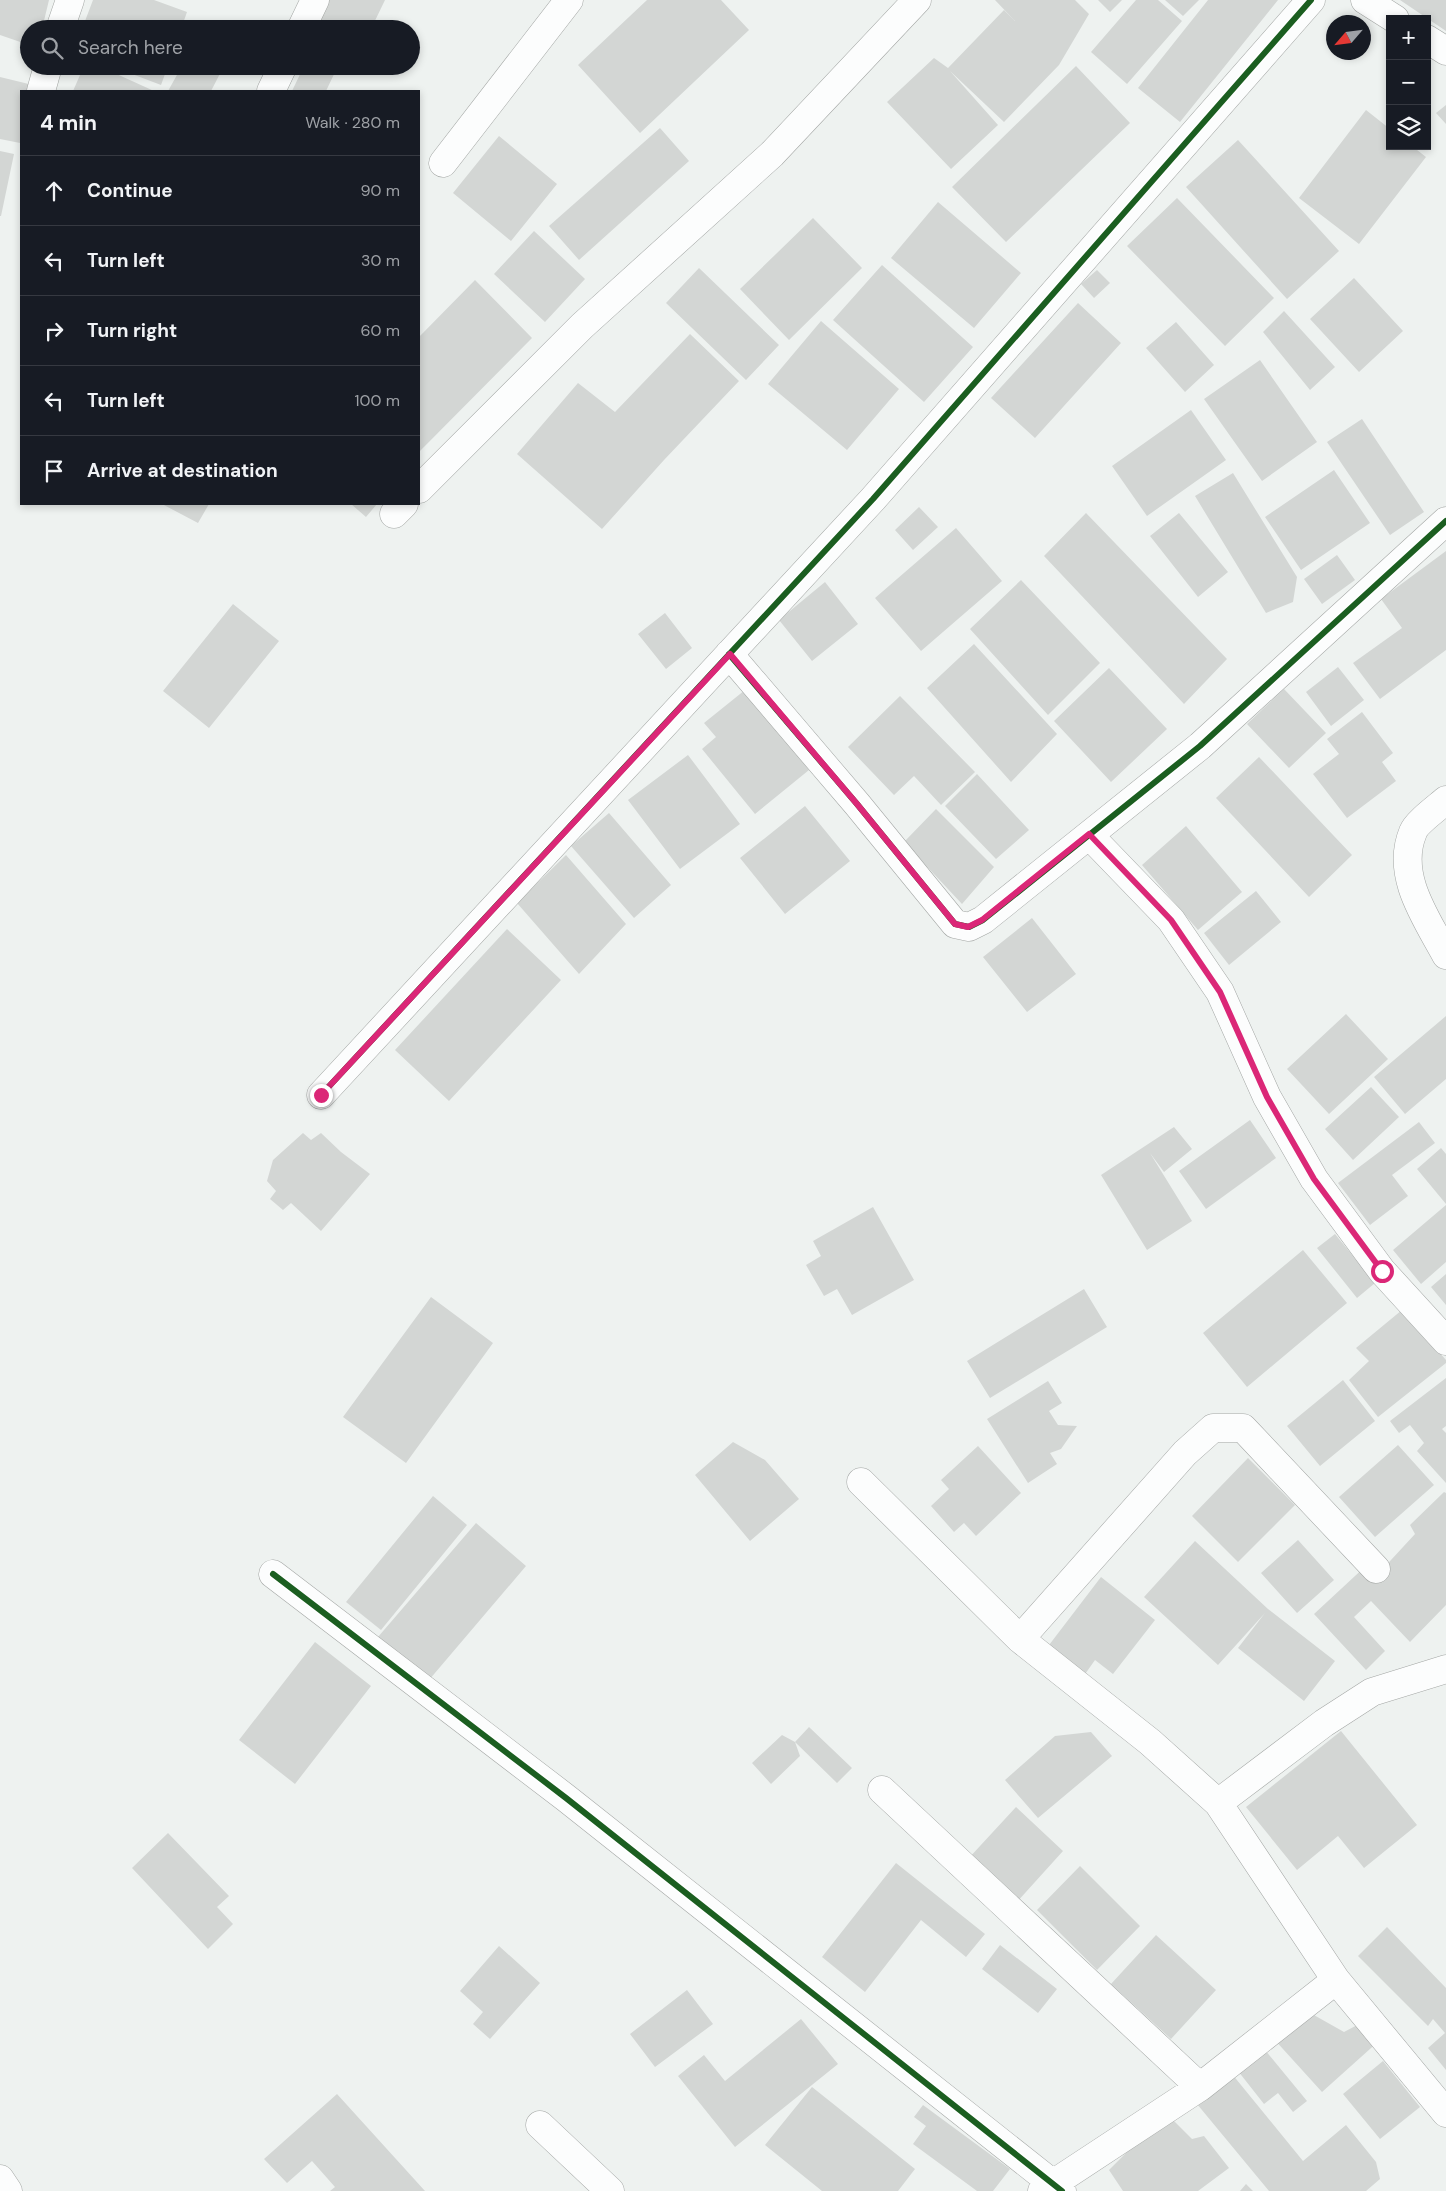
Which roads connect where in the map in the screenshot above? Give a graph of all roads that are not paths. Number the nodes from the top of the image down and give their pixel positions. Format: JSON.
{"nodes":[{"id":1,"x":70,"y":0,"type":"edge"},
{"id":2,"x":315,"y":0,"type":"edge"},
{"id":3,"x":569,"y":0,"type":"edge"},
{"id":4,"x":917,"y":0,"type":"edge"},
{"id":5,"x":1311,"y":0,"type":"edge"},
{"id":6,"x":1366,"y":0,"type":"edge"},
{"id":7,"x":1389,"y":15,"type":"edge"},
{"id":8,"x":63,"y":20,"type":"edge"},
{"id":9,"x":305,"y":20,"type":"edge"},
{"id":10,"x":1431,"y":42,"type":"edge"},
{"id":11,"x":1446,"y":51,"type":"edge"},
{"id":12,"x":45,"y":75,"type":"edge"},
{"id":13,"x":278,"y":75,"type":"edge"},
{"id":14,"x":40,"y":90,"type":"edge"},
{"id":15,"x":271,"y":90,"type":"edge"},
{"id":16,"x":443,"y":163,"type":"dead end"},
{"id":17,"x":420,"y":488,"type":"edge"},
{"id":18,"x":1446,"y":521,"type":"edge"},
{"id":19,"x":730,"y":654,"type":"junction"},
{"id":20,"x":1446,"y":800,"type":"edge"},
{"id":21,"x":1089,"y":834,"type":"junction"},
{"id":22,"x":1446,"y":954,"type":"edge"},
{"id":23,"x":321,"y":1095,"type":"dead end"},
{"id":24,"x":1446,"y":1341,"type":"edge"},
{"id":25,"x":861,"y":1482,"type":"dead end"},
{"id":26,"x":1376,"y":1569,"type":"dead end"},
{"id":27,"x":273,"y":1574,"type":"dead end"},
{"id":28,"x":1020,"y":1639,"type":"junction"},
{"id":29,"x":1446,"y":1669,"type":"edge"},
{"id":30,"x":882,"y":1790,"type":"dead end"},
{"id":31,"x":1218,"y":1803,"type":"junction"},
{"id":32,"x":1336,"y":1980,"type":"junction"},
{"id":33,"x":1200,"y":2086,"type":"junction"},
{"id":34,"x":1446,"y":2113,"type":"edge"},
{"id":35,"x":540,"y":2125,"type":"dead end"},
{"id":36,"x":0,"y":2179,"type":"edge"},
{"id":37,"x":1053,"y":2188,"type":"edge"},
{"id":38,"x":8,"y":2191,"type":"edge"},
{"id":39,"x":610,"y":2191,"type":"edge"}],
"edges":[{"from":1,"to":8,"type":"street"},
{"from":2,"to":9,"type":"street"},
{"from":3,"to":16,"type":"street"},
{"from":4,"to":17,"type":"street"},
{"from":5,"to":19,"type":"street"},
{"from":6,"to":7,"type":"street"},
{"from":10,"to":11,"type":"street"},
{"from":12,"to":14,"type":"street"},
{"from":13,"to":15,"type":"street"},
{"from":18,"to":21,"type":"street"},
{"from":19,"to":21,"type":"street"},
{"from":19,"to":23,"type":"street"},
{"from":20,"to":22,"type":"street"},
{"from":21,"to":24,"type":"street"},
{"from":25,"to":28,"type":"street"},
{"from":26,"to":28,"type":"street"},
{"from":27,"to":37,"type":"street"},
{"from":28,"to":31,"type":"street"},
{"from":29,"to":31,"type":"street"},
{"from":30,"to":33,"type":"street"},
{"from":31,"to":32,"type":"street"},
{"from":32,"to":33,"type":"street"},
{"from":32,"to":34,"type":"street"},
{"from":33,"to":37,"type":"street"},
{"from":35,"to":39,"type":"street"},
{"from":36,"to":38,"type":"street"}]}
